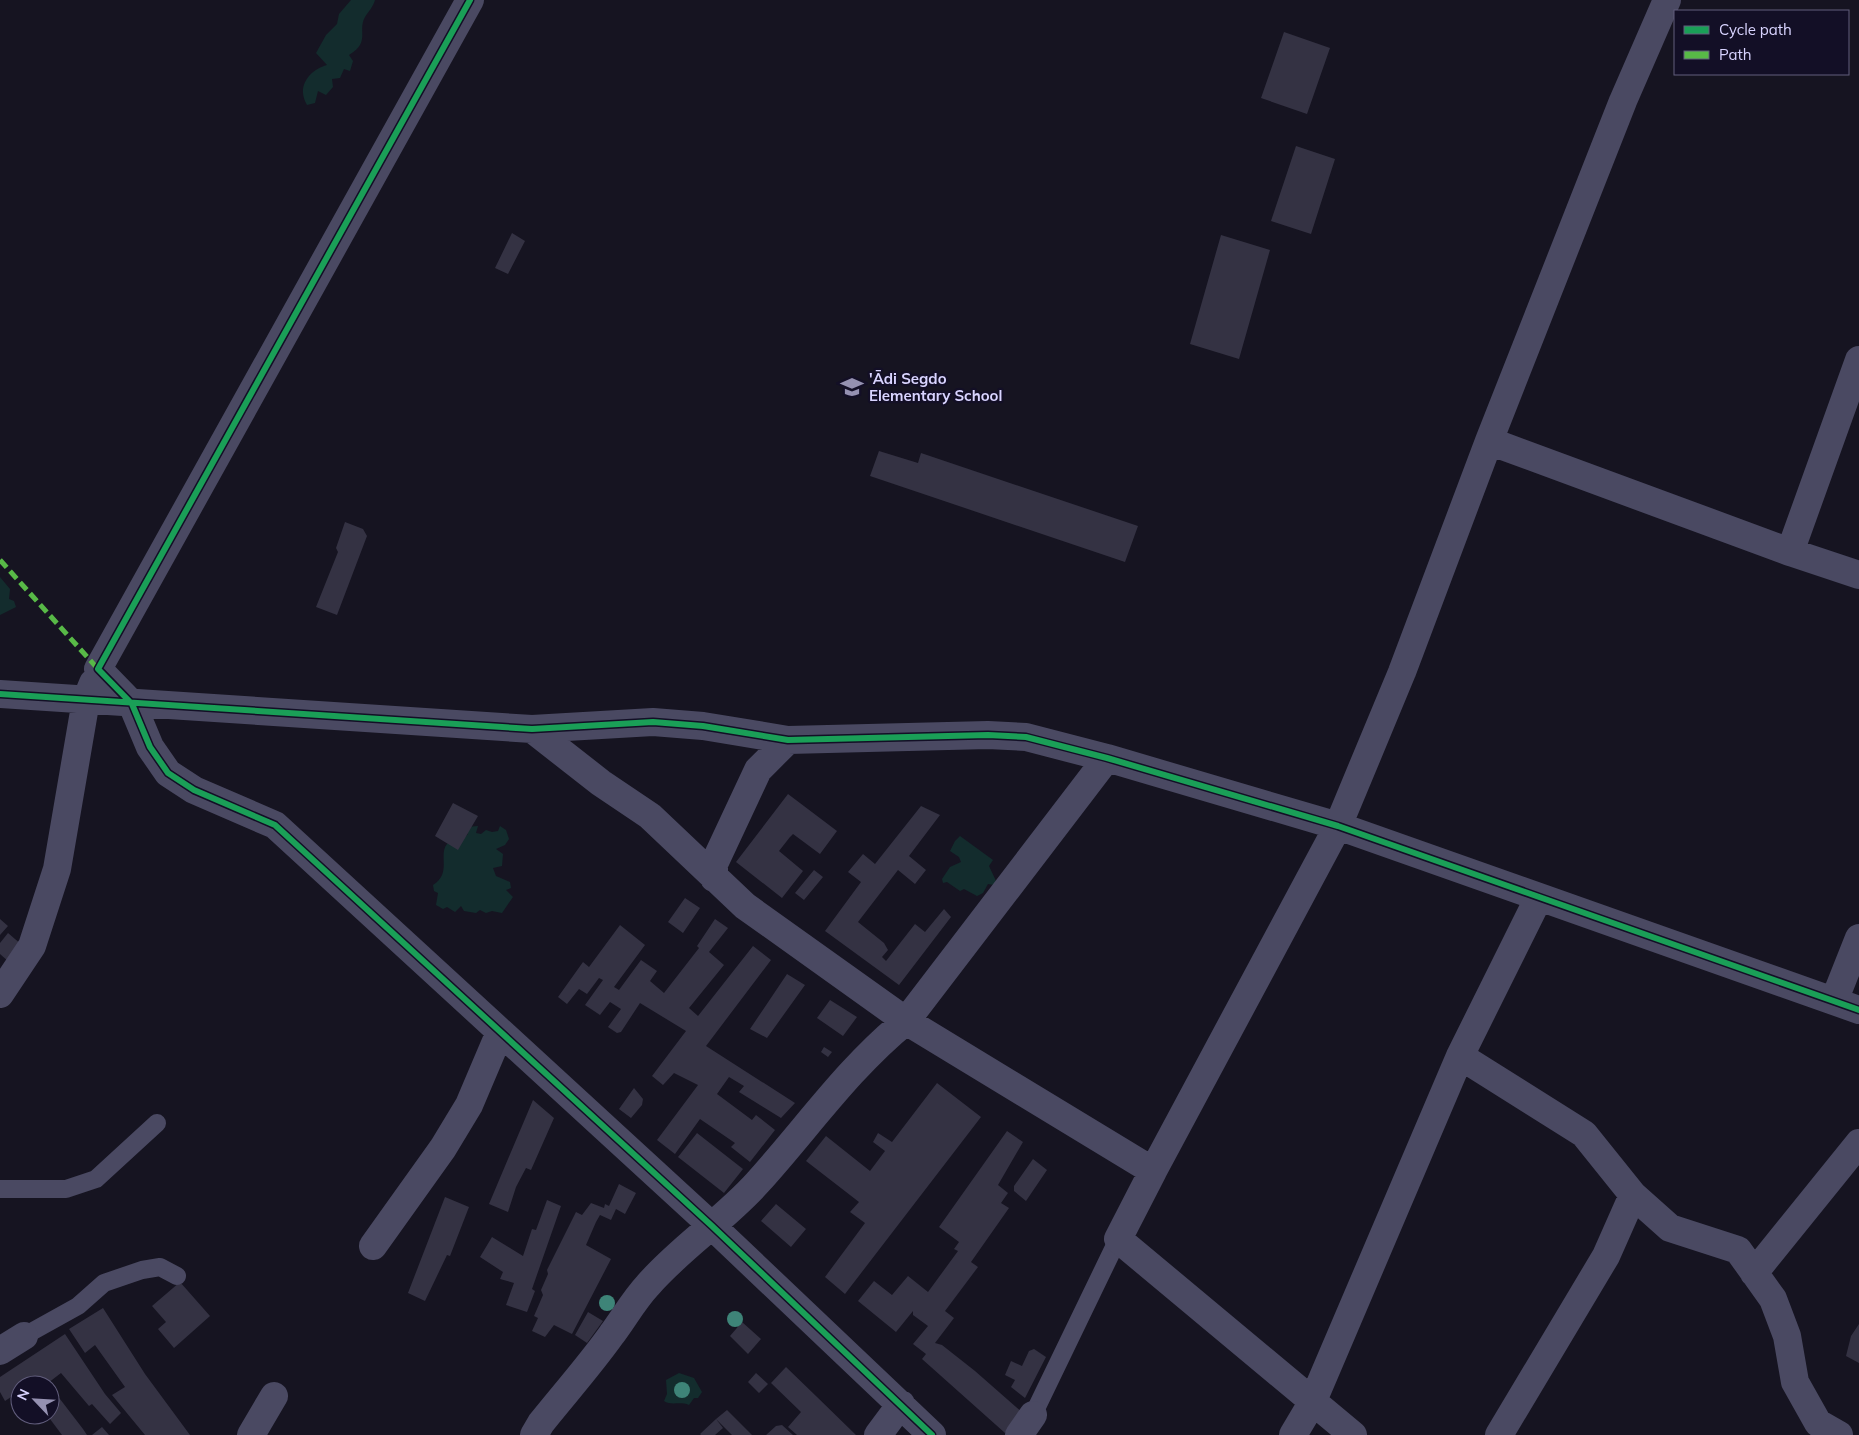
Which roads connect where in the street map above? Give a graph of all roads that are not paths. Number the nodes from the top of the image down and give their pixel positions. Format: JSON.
{"nodes":[{"id":1,"x":470,"y":0,"type":"edge"},
{"id":2,"x":1666,"y":0,"type":"edge"},
{"id":3,"x":1859,"y":360,"type":"edge"},
{"id":4,"x":1489,"y":441,"type":"junction"},
{"id":5,"x":1790,"y":552,"type":"junction"},
{"id":6,"x":1859,"y":575,"type":"edge"},
{"id":7,"x":98,"y":669,"type":"junction"},
{"id":8,"x":0,"y":694,"type":"edge"},
{"id":9,"x":86,"y":700,"type":"junction"},
{"id":10,"x":132,"y":704,"type":"junction"},
{"id":11,"x":532,"y":729,"type":"junction"},
{"id":12,"x":788,"y":740,"type":"junction"},
{"id":13,"x":1107,"y":758,"type":"junction"},
{"id":14,"x":1338,"y":826,"type":"junction"},
{"id":15,"x":714,"y":878,"type":"junction"},
{"id":16,"x":1540,"y":897,"type":"junction"},
{"id":17,"x":1859,"y":938,"type":"edge"},
{"id":18,"x":2,"y":987,"type":"edge"},
{"id":19,"x":1834,"y":1001,"type":"junction"},
{"id":20,"x":1859,"y":1010,"type":"edge"},
{"id":21,"x":906,"y":1022,"type":"junction"},
{"id":22,"x":500,"y":1032,"type":"junction"},
{"id":23,"x":1460,"y":1056,"type":"junction"},
{"id":24,"x":158,"y":1122,"type":"dead end"},
{"id":25,"x":1859,"y":1143,"type":"edge"},
{"id":26,"x":1153,"y":1171,"type":"junction"},
{"id":27,"x":0,"y":1189,"type":"edge"},
{"id":28,"x":1632,"y":1194,"type":"junction"},
{"id":29,"x":712,"y":1226,"type":"junction"},
{"id":30,"x":1118,"y":1239,"type":"junction"},
{"id":31,"x":374,"y":1246,"type":"dead end"},
{"id":32,"x":1754,"y":1273,"type":"junction"},
{"id":33,"x":177,"y":1276,"type":"dead end"},
{"id":34,"x":24,"y":1336,"type":"joint"},
{"id":35,"x":0,"y":1350,"type":"edge"},
{"id":36,"x":274,"y":1396,"type":"dead end"},
{"id":37,"x":1312,"y":1403,"type":"junction"},
{"id":38,"x":901,"y":1404,"type":"junction"},
{"id":39,"x":1026,"y":1425,"type":"edge"},
{"id":40,"x":1827,"y":1431,"type":"edge"},
{"id":41,"x":255,"y":1432,"type":"edge"},
{"id":42,"x":534,"y":1435,"type":"edge"},
{"id":43,"x":878,"y":1435,"type":"edge"},
{"id":44,"x":932,"y":1435,"type":"edge"},
{"id":45,"x":1293,"y":1435,"type":"edge"},
{"id":46,"x":1353,"y":1435,"type":"edge"},
{"id":47,"x":1499,"y":1435,"type":"edge"}],
"edges":[{"from":1,"to":7,"type":"street"},
{"from":2,"to":4,"type":"street"},
{"from":3,"to":5,"type":"street"},
{"from":4,"to":5,"type":"street"},
{"from":4,"to":14,"type":"street"},
{"from":5,"to":6,"type":"street"},
{"from":7,"to":9,"type":"street"},
{"from":7,"to":10,"type":"street"},
{"from":8,"to":9,"type":"street"},
{"from":9,"to":10,"type":"street"},
{"from":9,"to":18,"type":"street"},
{"from":10,"to":11,"type":"street"},
{"from":10,"to":22,"type":"street"},
{"from":11,"to":12,"type":"street"},
{"from":11,"to":15,"type":"street"},
{"from":12,"to":13,"type":"street"},
{"from":12,"to":15,"type":"street"},
{"from":13,"to":14,"type":"street"},
{"from":13,"to":21,"type":"street"},
{"from":14,"to":16,"type":"street"},
{"from":14,"to":26,"type":"street"},
{"from":15,"to":21,"type":"street"},
{"from":16,"to":19,"type":"street"},
{"from":16,"to":23,"type":"street"},
{"from":17,"to":19,"type":"street"},
{"from":19,"to":20,"type":"street"},
{"from":21,"to":26,"type":"street"},
{"from":21,"to":29,"type":"street"},
{"from":22,"to":29,"type":"street"},
{"from":22,"to":31,"type":"street"},
{"from":23,"to":28,"type":"street"},
{"from":23,"to":37,"type":"street"},
{"from":24,"to":27,"type":"lane"},
{"from":25,"to":32,"type":"street"},
{"from":26,"to":30,"type":"street"},
{"from":28,"to":32,"type":"street"},
{"from":28,"to":47,"type":"street"},
{"from":29,"to":38,"type":"street"},
{"from":29,"to":42,"type":"street"},
{"from":30,"to":37,"type":"street"},
{"from":30,"to":39,"type":"lane"},
{"from":32,"to":40,"type":"street"},
{"from":33,"to":34,"type":"lane"},
{"from":34,"to":35,"type":"street"},
{"from":36,"to":41,"type":"street"},
{"from":37,"to":45,"type":"street"},
{"from":37,"to":46,"type":"street"},
{"from":38,"to":43,"type":"street"},
{"from":38,"to":44,"type":"street"}]}
